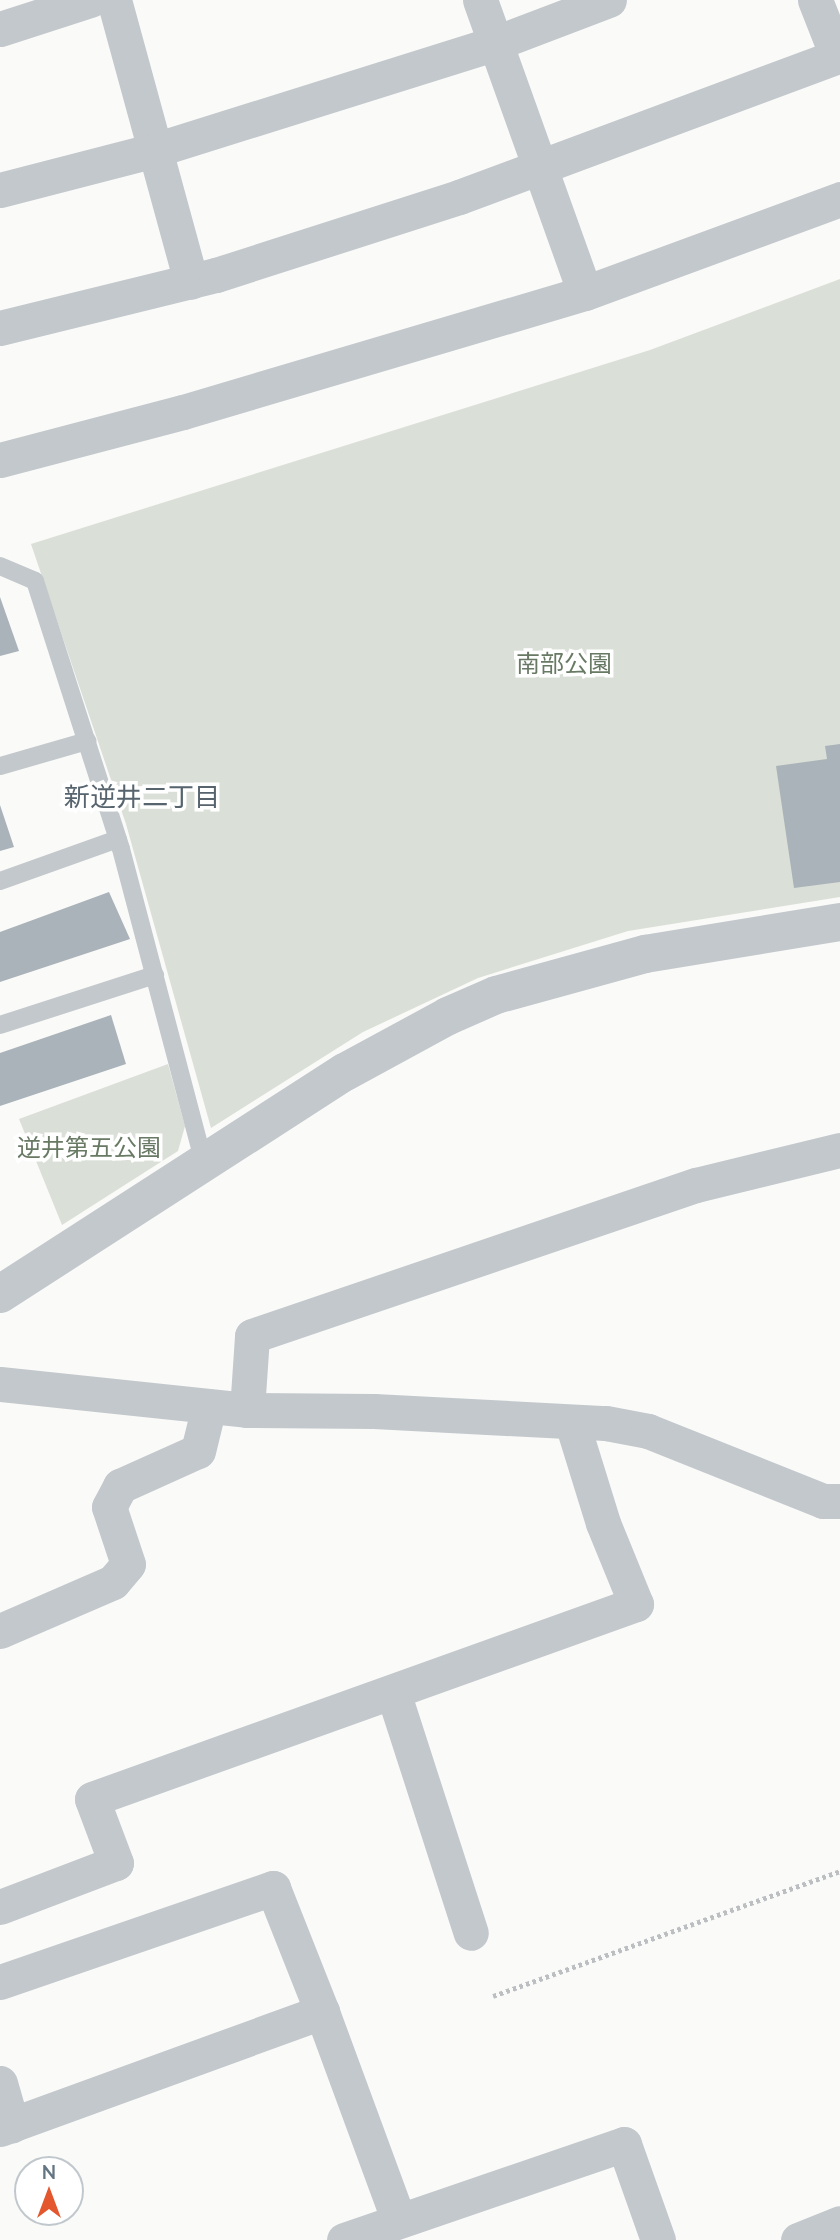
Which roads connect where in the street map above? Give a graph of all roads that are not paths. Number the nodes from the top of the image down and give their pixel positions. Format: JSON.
{"nodes":[{"id":1,"x":90,"y":0,"type":"edge"},
{"id":2,"x":114,"y":0,"type":"edge"},
{"id":3,"x":480,"y":0,"type":"edge"},
{"id":4,"x":609,"y":0,"type":"edge"},
{"id":5,"x":815,"y":0,"type":"edge"},
{"id":6,"x":0,"y":29,"type":"edge"},
{"id":7,"x":493,"y":44,"type":"junction"},
{"id":8,"x":838,"y":55,"type":"edge"},
{"id":9,"x":158,"y":149,"type":"junction"},
{"id":10,"x":539,"y":168,"type":"junction"},
{"id":11,"x":0,"y":190,"type":"edge"},
{"id":12,"x":840,"y":199,"type":"edge"},
{"id":13,"x":191,"y":282,"type":"junction"},
{"id":14,"x":585,"y":293,"type":"junction"},
{"id":15,"x":0,"y":328,"type":"edge"},
{"id":16,"x":0,"y":460,"type":"edge"},
{"id":17,"x":0,"y":566,"type":"edge"},
{"id":18,"x":87,"y":741,"type":"junction"},
{"id":19,"x":0,"y":766,"type":"edge"},
{"id":20,"x":118,"y":839,"type":"junction"},
{"id":21,"x":0,"y":880,"type":"edge"},
{"id":22,"x":840,"y":922,"type":"edge"},
{"id":23,"x":155,"y":975,"type":"junction"},
{"id":24,"x":0,"y":1026,"type":"edge"},
{"id":25,"x":840,"y":1150,"type":"edge"},
{"id":26,"x":204,"y":1164,"type":"junction"},
{"id":27,"x":0,"y":1294,"type":"edge"},
{"id":28,"x":0,"y":1384,"type":"edge"},
{"id":29,"x":209,"y":1406,"type":"junction"},
{"id":30,"x":247,"y":1410,"type":"junction"},
{"id":31,"x":572,"y":1423,"type":"junction"},
{"id":32,"x":840,"y":1501,"type":"edge"},
{"id":33,"x":0,"y":1631,"type":"edge"},
{"id":34,"x":393,"y":1692,"type":"junction"},
{"id":35,"x":0,"y":1906,"type":"edge"},
{"id":36,"x":471,"y":1933,"type":"dead end"},
{"id":37,"x":0,"y":1982,"type":"edge"},
{"id":38,"x":322,"y":2012,"type":"junction"},
{"id":39,"x":0,"y":2083,"type":"edge"},
{"id":40,"x":6,"y":2127,"type":"edge"},
{"id":41,"x":398,"y":2219,"type":"junction"},
{"id":42,"x":840,"y":2223,"type":"edge"},
{"id":43,"x":344,"y":2240,"type":"edge"},
{"id":44,"x":659,"y":2240,"type":"edge"},
{"id":45,"x":798,"y":2240,"type":"edge"}],
"edges":[{"from":1,"to":6,"type":"street"},
{"from":2,"to":9,"type":"street"},
{"from":3,"to":7,"type":"street"},
{"from":4,"to":7,"type":"street"},
{"from":5,"to":8,"type":"street"},
{"from":7,"to":9,"type":"street"},
{"from":7,"to":10,"type":"street"},
{"from":8,"to":10,"type":"street"},
{"from":9,"to":11,"type":"street"},
{"from":9,"to":13,"type":"street"},
{"from":10,"to":13,"type":"street"},
{"from":10,"to":14,"type":"street"},
{"from":12,"to":14,"type":"street"},
{"from":13,"to":15,"type":"street"},
{"from":14,"to":16,"type":"street"},
{"from":17,"to":18,"type":"lane"},
{"from":18,"to":19,"type":"lane"},
{"from":18,"to":20,"type":"lane"},
{"from":20,"to":21,"type":"lane"},
{"from":20,"to":23,"type":"lane"},
{"from":22,"to":26,"type":"street"},
{"from":23,"to":24,"type":"lane"},
{"from":23,"to":26,"type":"lane"},
{"from":25,"to":30,"type":"street"},
{"from":26,"to":27,"type":"street"},
{"from":28,"to":29,"type":"street"},
{"from":29,"to":30,"type":"street"},
{"from":29,"to":33,"type":"street"},
{"from":30,"to":31,"type":"street"},
{"from":31,"to":32,"type":"street"},
{"from":31,"to":34,"type":"street"},
{"from":34,"to":35,"type":"street"},
{"from":34,"to":36,"type":"street"},
{"from":37,"to":38,"type":"street"},
{"from":38,"to":40,"type":"street"},
{"from":38,"to":41,"type":"street"},
{"from":39,"to":40,"type":"street"},
{"from":41,"to":43,"type":"street"},
{"from":41,"to":44,"type":"street"},
{"from":42,"to":45,"type":"street"}]}
